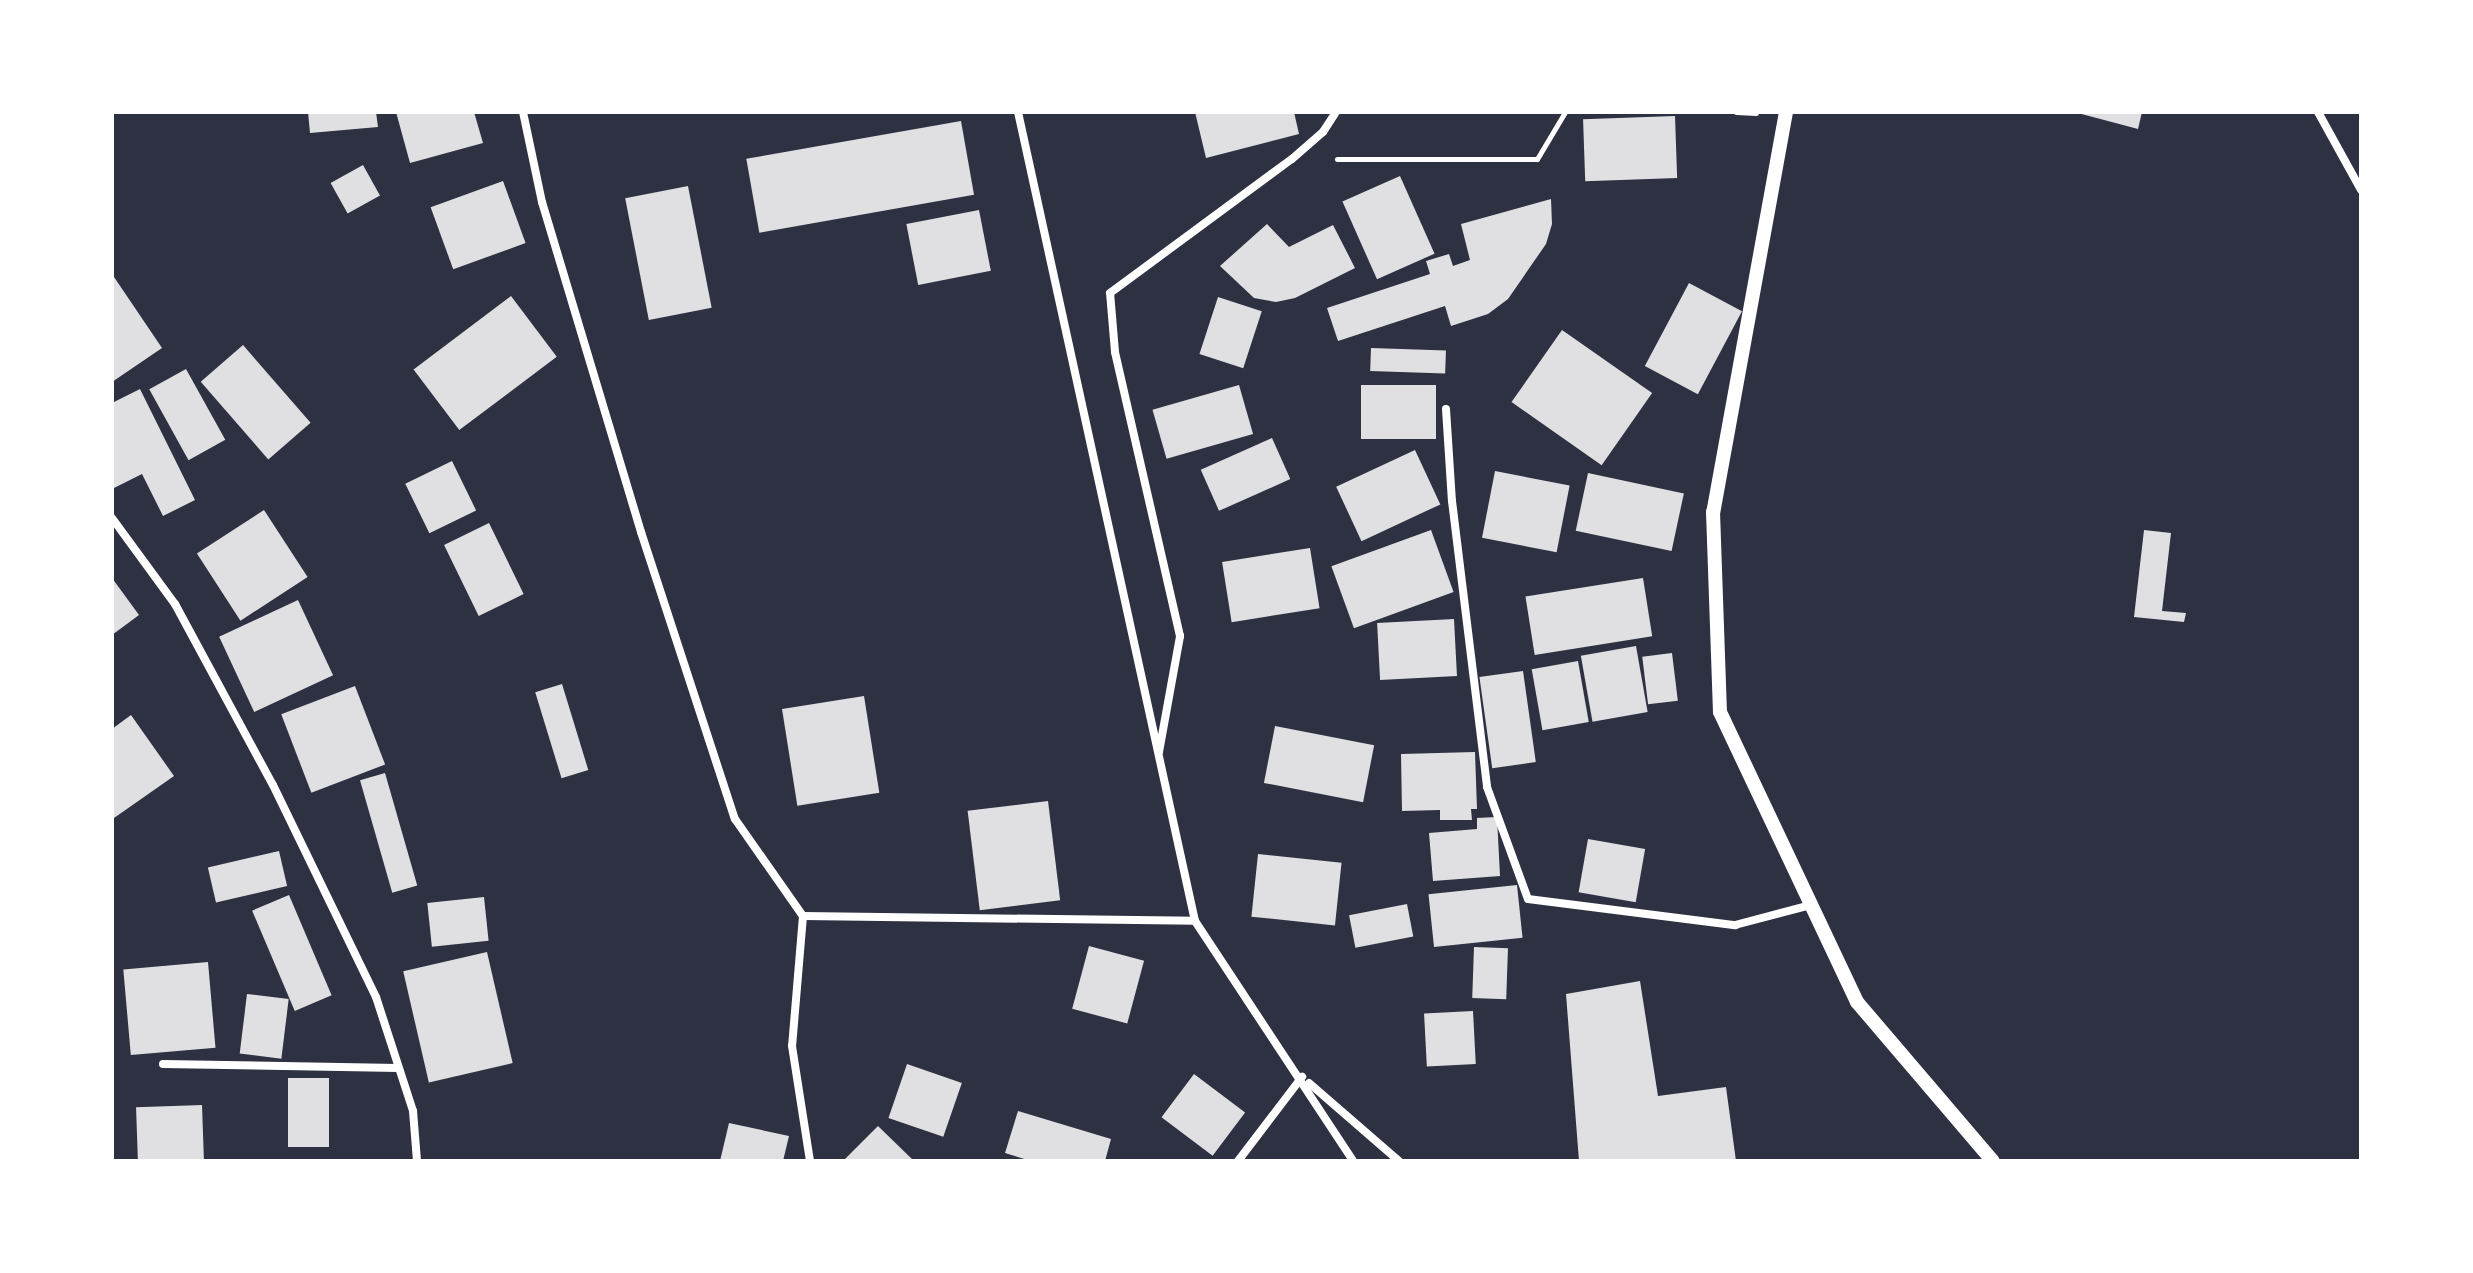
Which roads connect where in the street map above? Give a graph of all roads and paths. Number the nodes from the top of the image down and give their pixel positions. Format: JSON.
{"nodes":[{"id":1,"x":523,"y":112,"type":"edge"},
{"id":2,"x":1018,"y":112,"type":"edge"},
{"id":3,"x":1336,"y":112,"type":"edge"},
{"id":4,"x":1565,"y":112,"type":"edge"},
{"id":5,"x":1786,"y":112,"type":"edge"},
{"id":6,"x":2318,"y":112,"type":"edge"},
{"id":7,"x":1292,"y":159,"type":"junction"},
{"id":8,"x":2361,"y":190,"type":"edge"},
{"id":9,"x":1446,"y":409,"type":"dead end"},
{"id":10,"x":112,"y":518,"type":"edge"},
{"id":11,"x":1158,"y":756,"type":"junction"},
{"id":12,"x":1811,"y":905,"type":"junction"},
{"id":13,"x":803,"y":916,"type":"junction"},
{"id":14,"x":1195,"y":921,"type":"junction"},
{"id":15,"x":163,"y":1064,"type":"dead end"},
{"id":16,"x":398,"y":1068,"type":"junction"},
{"id":17,"x":1302,"y":1077,"type":"junction"},
{"id":18,"x":417,"y":1161,"type":"edge"},
{"id":19,"x":810,"y":1161,"type":"edge"},
{"id":20,"x":1238,"y":1161,"type":"edge"},
{"id":21,"x":1353,"y":1161,"type":"edge"},
{"id":22,"x":1399,"y":1161,"type":"edge"},
{"id":23,"x":1993,"y":1161,"type":"edge"}],
"edges":[{"from":1,"to":13,"type":"street"},
{"from":2,"to":11,"type":"street"},
{"from":3,"to":7,"type":"street"},
{"from":4,"to":7,"type":"path"},
{"from":5,"to":12,"type":"street"},
{"from":6,"to":8,"type":"street"},
{"from":7,"to":11,"type":"street"},
{"from":9,"to":12,"type":"street"},
{"from":10,"to":16,"type":"street"},
{"from":11,"to":14,"type":"street"},
{"from":12,"to":23,"type":"street"},
{"from":13,"to":14,"type":"street"},
{"from":13,"to":19,"type":"street"},
{"from":14,"to":17,"type":"street"},
{"from":15,"to":16,"type":"street"},
{"from":16,"to":18,"type":"street"},
{"from":17,"to":20,"type":"street"},
{"from":17,"to":21,"type":"street"},
{"from":17,"to":22,"type":"street"}]}
